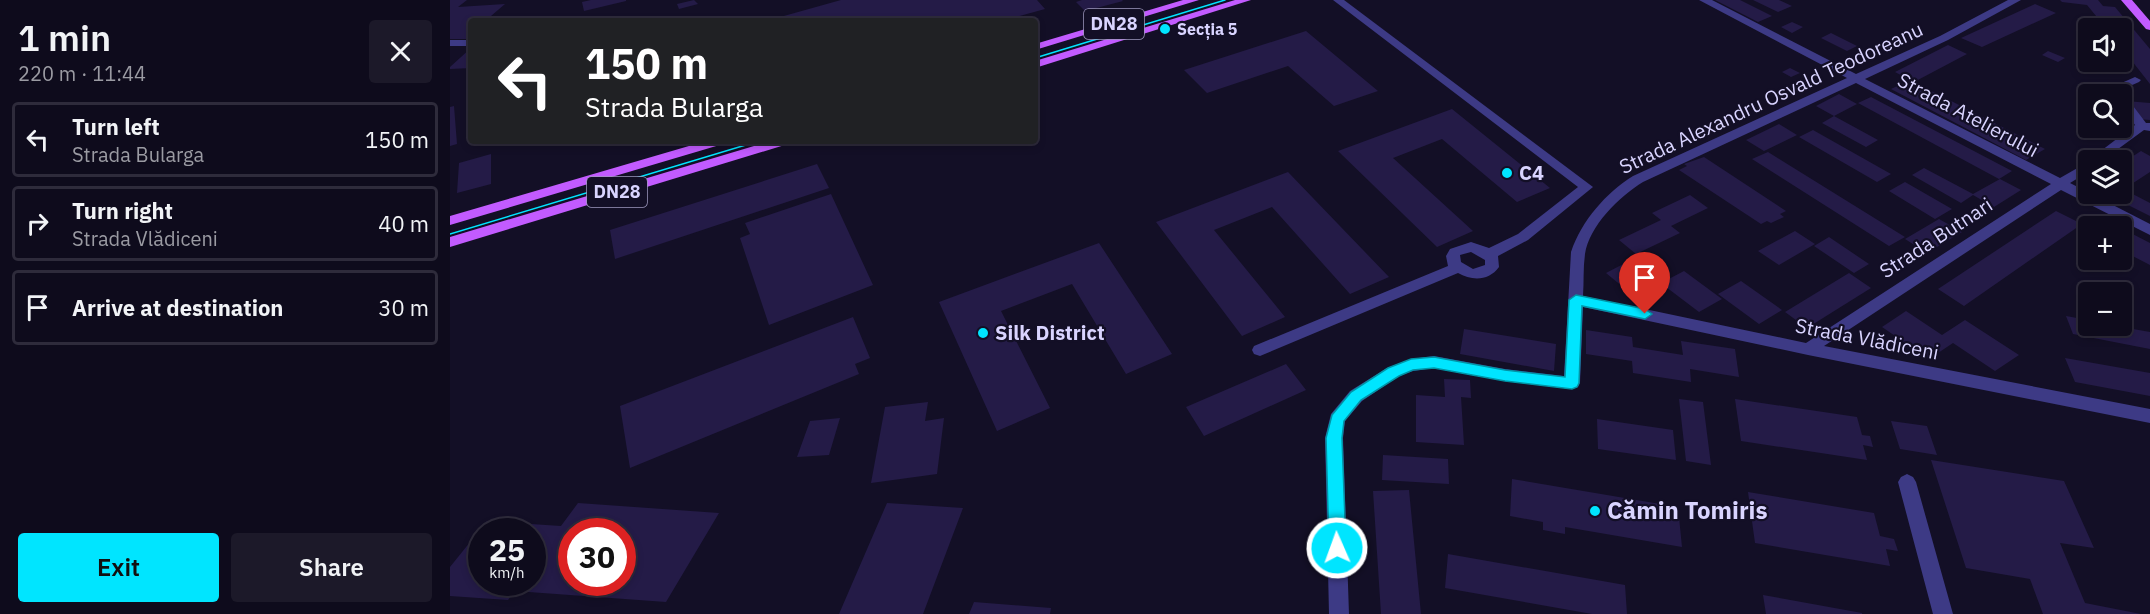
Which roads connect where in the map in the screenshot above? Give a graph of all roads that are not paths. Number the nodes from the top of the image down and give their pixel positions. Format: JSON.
{"nodes":[{"id":1,"x":1194,"y":0,"type":"edge"},
{"id":2,"x":1246,"y":0,"type":"edge"},
{"id":3,"x":1338,"y":0,"type":"edge"},
{"id":4,"x":1704,"y":0,"type":"edge"},
{"id":5,"x":2016,"y":0,"type":"edge"},
{"id":6,"x":2126,"y":0,"type":"edge"},
{"id":7,"x":2139,"y":0,"type":"edge"},
{"id":8,"x":2150,"y":12,"type":"edge"},
{"id":9,"x":2150,"y":27,"type":"edge"},
{"id":10,"x":450,"y":43,"type":"edge"},
{"id":11,"x":468,"y":43,"type":"edge"},
{"id":12,"x":1038,"y":46,"type":"edge"},
{"id":13,"x":1038,"y":63,"type":"edge"},
{"id":14,"x":1856,"y":78,"type":"junction"},
{"id":15,"x":2135,"y":80,"type":"dead end"},
{"id":16,"x":2126,"y":84,"type":"edge"},
{"id":17,"x":2132,"y":110,"type":"edge"},
{"id":18,"x":2146,"y":126,"type":"edge"},
{"id":19,"x":709,"y":144,"type":"edge"},
{"id":20,"x":774,"y":144,"type":"edge"},
{"id":21,"x":2111,"y":150,"type":"edge"},
{"id":22,"x":2078,"y":173,"type":"edge"},
{"id":23,"x":2061,"y":185,"type":"junction"},
{"id":24,"x":450,"y":220,"type":"edge"},
{"id":25,"x":2150,"y":230,"type":"edge"},
{"id":26,"x":450,"y":242,"type":"edge"},
{"id":27,"x":1489,"y":254,"type":"junction"},
{"id":28,"x":1456,"y":268,"type":"junction"},
{"id":29,"x":1576,"y":300,"type":"junction"},
{"id":30,"x":1808,"y":349,"type":"junction"},
{"id":31,"x":1260,"y":350,"type":"dead end"},
{"id":32,"x":2150,"y":416,"type":"edge"},
{"id":33,"x":1906,"y":482,"type":"dead end"},
{"id":34,"x":1339,"y":614,"type":"edge"},
{"id":35,"x":1942,"y":614,"type":"edge"}],
"edges":[{"from":1,"to":12,"type":"main road","number":"DN28"},
{"from":2,"to":13,"type":"main road","number":"DN28"},
{"from":3,"to":27,"type":"street"},
{"from":4,"to":14,"type":"street","name":"Strada Atelierului"},
{"from":5,"to":14,"type":"street","name":"Strada Alexandru Osvald Teodoreanu"},
{"from":6,"to":9,"type":"main road"},
{"from":7,"to":8,"type":"main road"},
{"from":10,"to":11,"type":"street"},
{"from":14,"to":23,"type":"street","name":"Strada Atelierului"},
{"from":14,"to":29,"type":"street","name":"Strada Alexandru Osvald Teodoreanu"},
{"from":15,"to":16,"type":"street"},
{"from":17,"to":18,"type":"street"},
{"from":18,"to":21,"type":"street"},
{"from":19,"to":24,"type":"main road","number":"DN28"},
{"from":20,"to":26,"type":"main road","number":"DN28"},
{"from":22,"to":23,"type":"street","name":"Strada Butnari"},
{"from":23,"to":25,"type":"street","name":"Strada Atelierului"},
{"from":23,"to":30,"type":"street","name":"Strada Butnari"},
{"from":27,"to":28,"type":"street"},
{"from":27,"to":28,"type":"street"},
{"from":28,"to":31,"type":"street"},
{"from":29,"to":30,"type":"street","name":"Strada Vlădiceni"},
{"from":29,"to":34,"type":"street","name":"Strada Alexandru Osvald Teodoreanu"},
{"from":30,"to":32,"type":"street","name":"Strada Vlădiceni"},
{"from":33,"to":35,"type":"street"}]}
